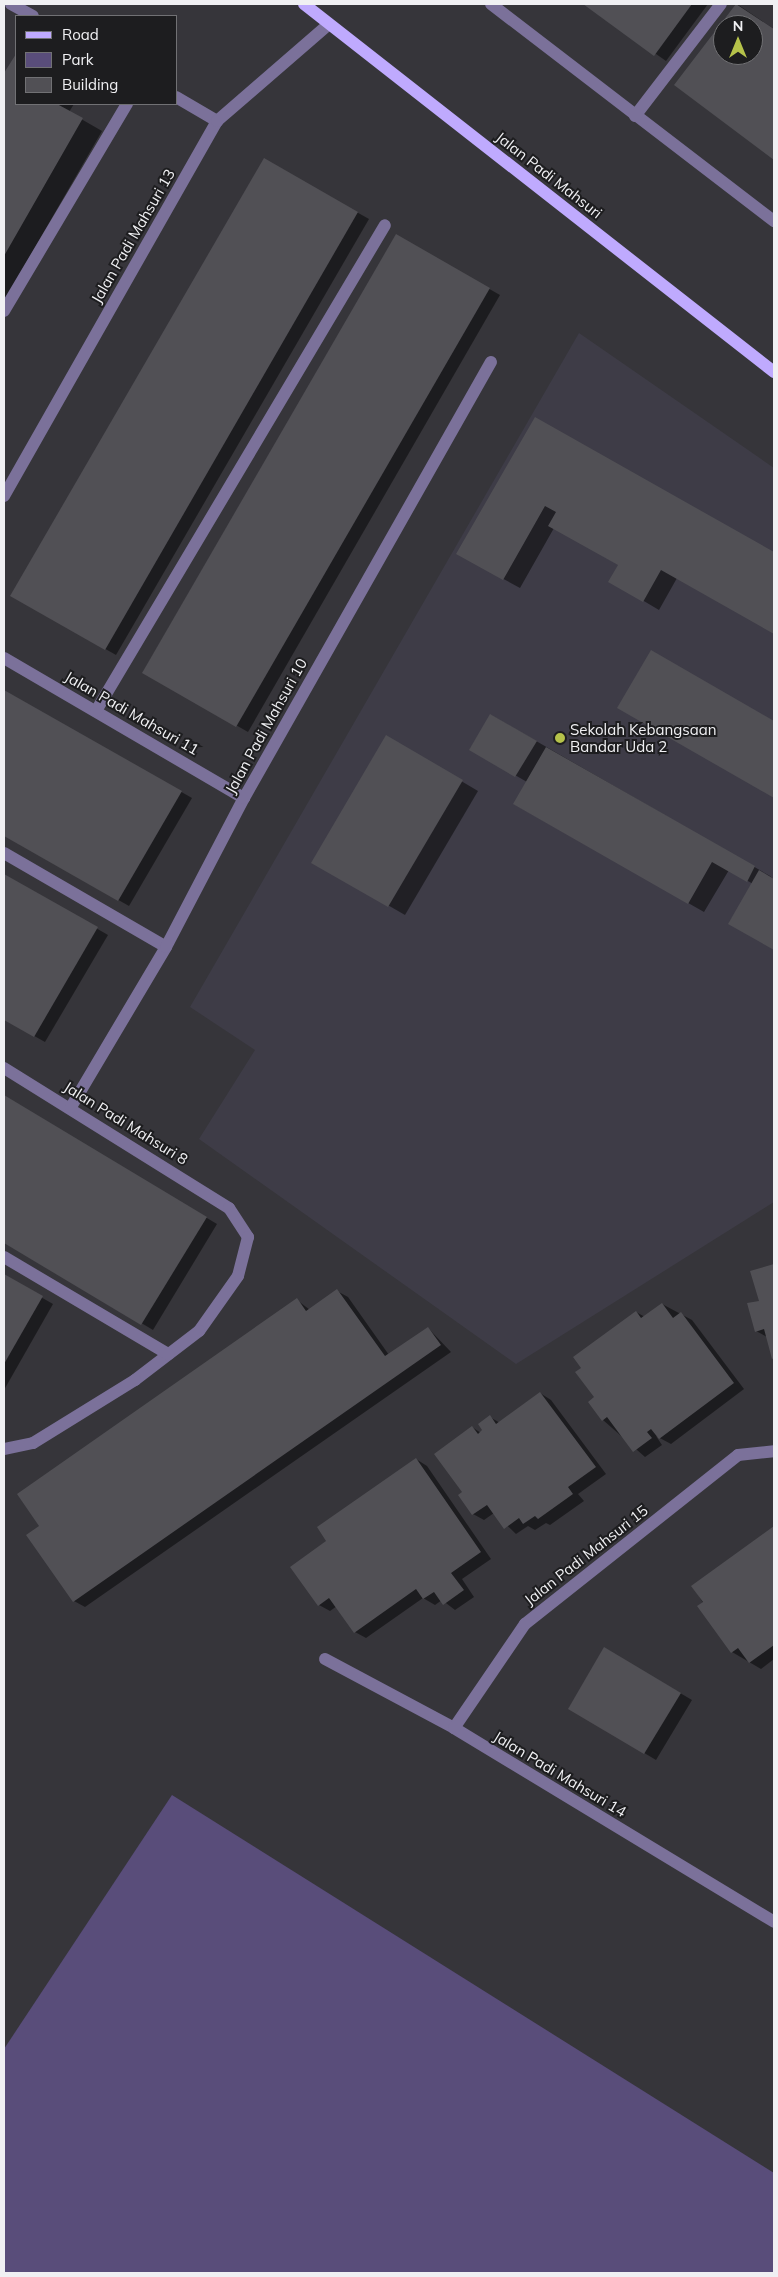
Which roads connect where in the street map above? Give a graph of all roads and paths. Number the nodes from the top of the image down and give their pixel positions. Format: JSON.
{"nodes":[{"id":1,"x":11,"y":4,"type":"edge"},
{"id":2,"x":304,"y":4,"type":"edge"},
{"id":3,"x":491,"y":4,"type":"edge"},
{"id":4,"x":721,"y":4,"type":"edge"},
{"id":5,"x":31,"y":15,"type":"edge"},
{"id":6,"x":329,"y":24,"type":"junction"},
{"id":7,"x":178,"y":99,"type":"edge"},
{"id":8,"x":125,"y":105,"type":"edge"},
{"id":9,"x":635,"y":116,"type":"junction"},
{"id":10,"x":217,"y":121,"type":"junction"},
{"id":11,"x":774,"y":221,"type":"edge"},
{"id":12,"x":385,"y":225,"type":"dead end"},
{"id":13,"x":4,"y":311,"type":"edge"},
{"id":14,"x":491,"y":362,"type":"dead end"},
{"id":15,"x":774,"y":372,"type":"edge"},
{"id":16,"x":4,"y":496,"type":"edge"},
{"id":17,"x":4,"y":658,"type":"edge"},
{"id":18,"x":96,"y":711,"type":"junction"},
{"id":19,"x":244,"y":798,"type":"junction"},
{"id":20,"x":4,"y":853,"type":"edge"},
{"id":21,"x":166,"y":947,"type":"junction"},
{"id":22,"x":4,"y":1068,"type":"edge"},
{"id":23,"x":72,"y":1107,"type":"junction"},
{"id":24,"x":4,"y":1257,"type":"edge"},
{"id":25,"x":168,"y":1354,"type":"junction"},
{"id":26,"x":4,"y":1449,"type":"edge"},
{"id":27,"x":774,"y":1451,"type":"edge"},
{"id":28,"x":325,"y":1659,"type":"dead end"},
{"id":29,"x":454,"y":1728,"type":"junction"},
{"id":30,"x":774,"y":1922,"type":"edge"}],
"edges":[{"from":1,"to":5,"type":"street"},
{"from":2,"to":6,"type":"main road","name":"Jalan Padi Mahsuri"},
{"from":3,"to":9,"type":"street"},
{"from":4,"to":9,"type":"street"},
{"from":6,"to":10,"type":"street","name":"Jalan Padi Mahsuri 13"},
{"from":6,"to":15,"type":"main road","name":"Jalan Padi Mahsuri"},
{"from":7,"to":10,"type":"street"},
{"from":8,"to":13,"type":"street"},
{"from":9,"to":11,"type":"street"},
{"from":10,"to":16,"type":"street","name":"Jalan Padi Mahsuri 13"},
{"from":12,"to":18,"type":"street"},
{"from":14,"to":19,"type":"street","name":"Jalan Padi Mahsuri 10"},
{"from":17,"to":18,"type":"street","name":"Jalan Padi Mahsuri 11"},
{"from":18,"to":19,"type":"street","name":"Jalan Padi Mahsuri 11"},
{"from":19,"to":21,"type":"street","name":"Jalan Padi Mahsuri 10"},
{"from":20,"to":21,"type":"street"},
{"from":21,"to":23,"type":"street","name":"Jalan Padi Mahsuri 10"},
{"from":22,"to":23,"type":"street","name":"Jalan Padi Mahsuri 8"},
{"from":23,"to":25,"type":"street","name":"Jalan Padi Mahsuri 8"},
{"from":24,"to":25,"type":"street"},
{"from":25,"to":26,"type":"street"},
{"from":27,"to":29,"type":"street","name":"Jalan Padi Mahsuri 15"},
{"from":28,"to":29,"type":"street","name":"Jalan Padi Mahsuri 14"},
{"from":29,"to":30,"type":"street","name":"Jalan Padi Mahsuri 14"}]}
